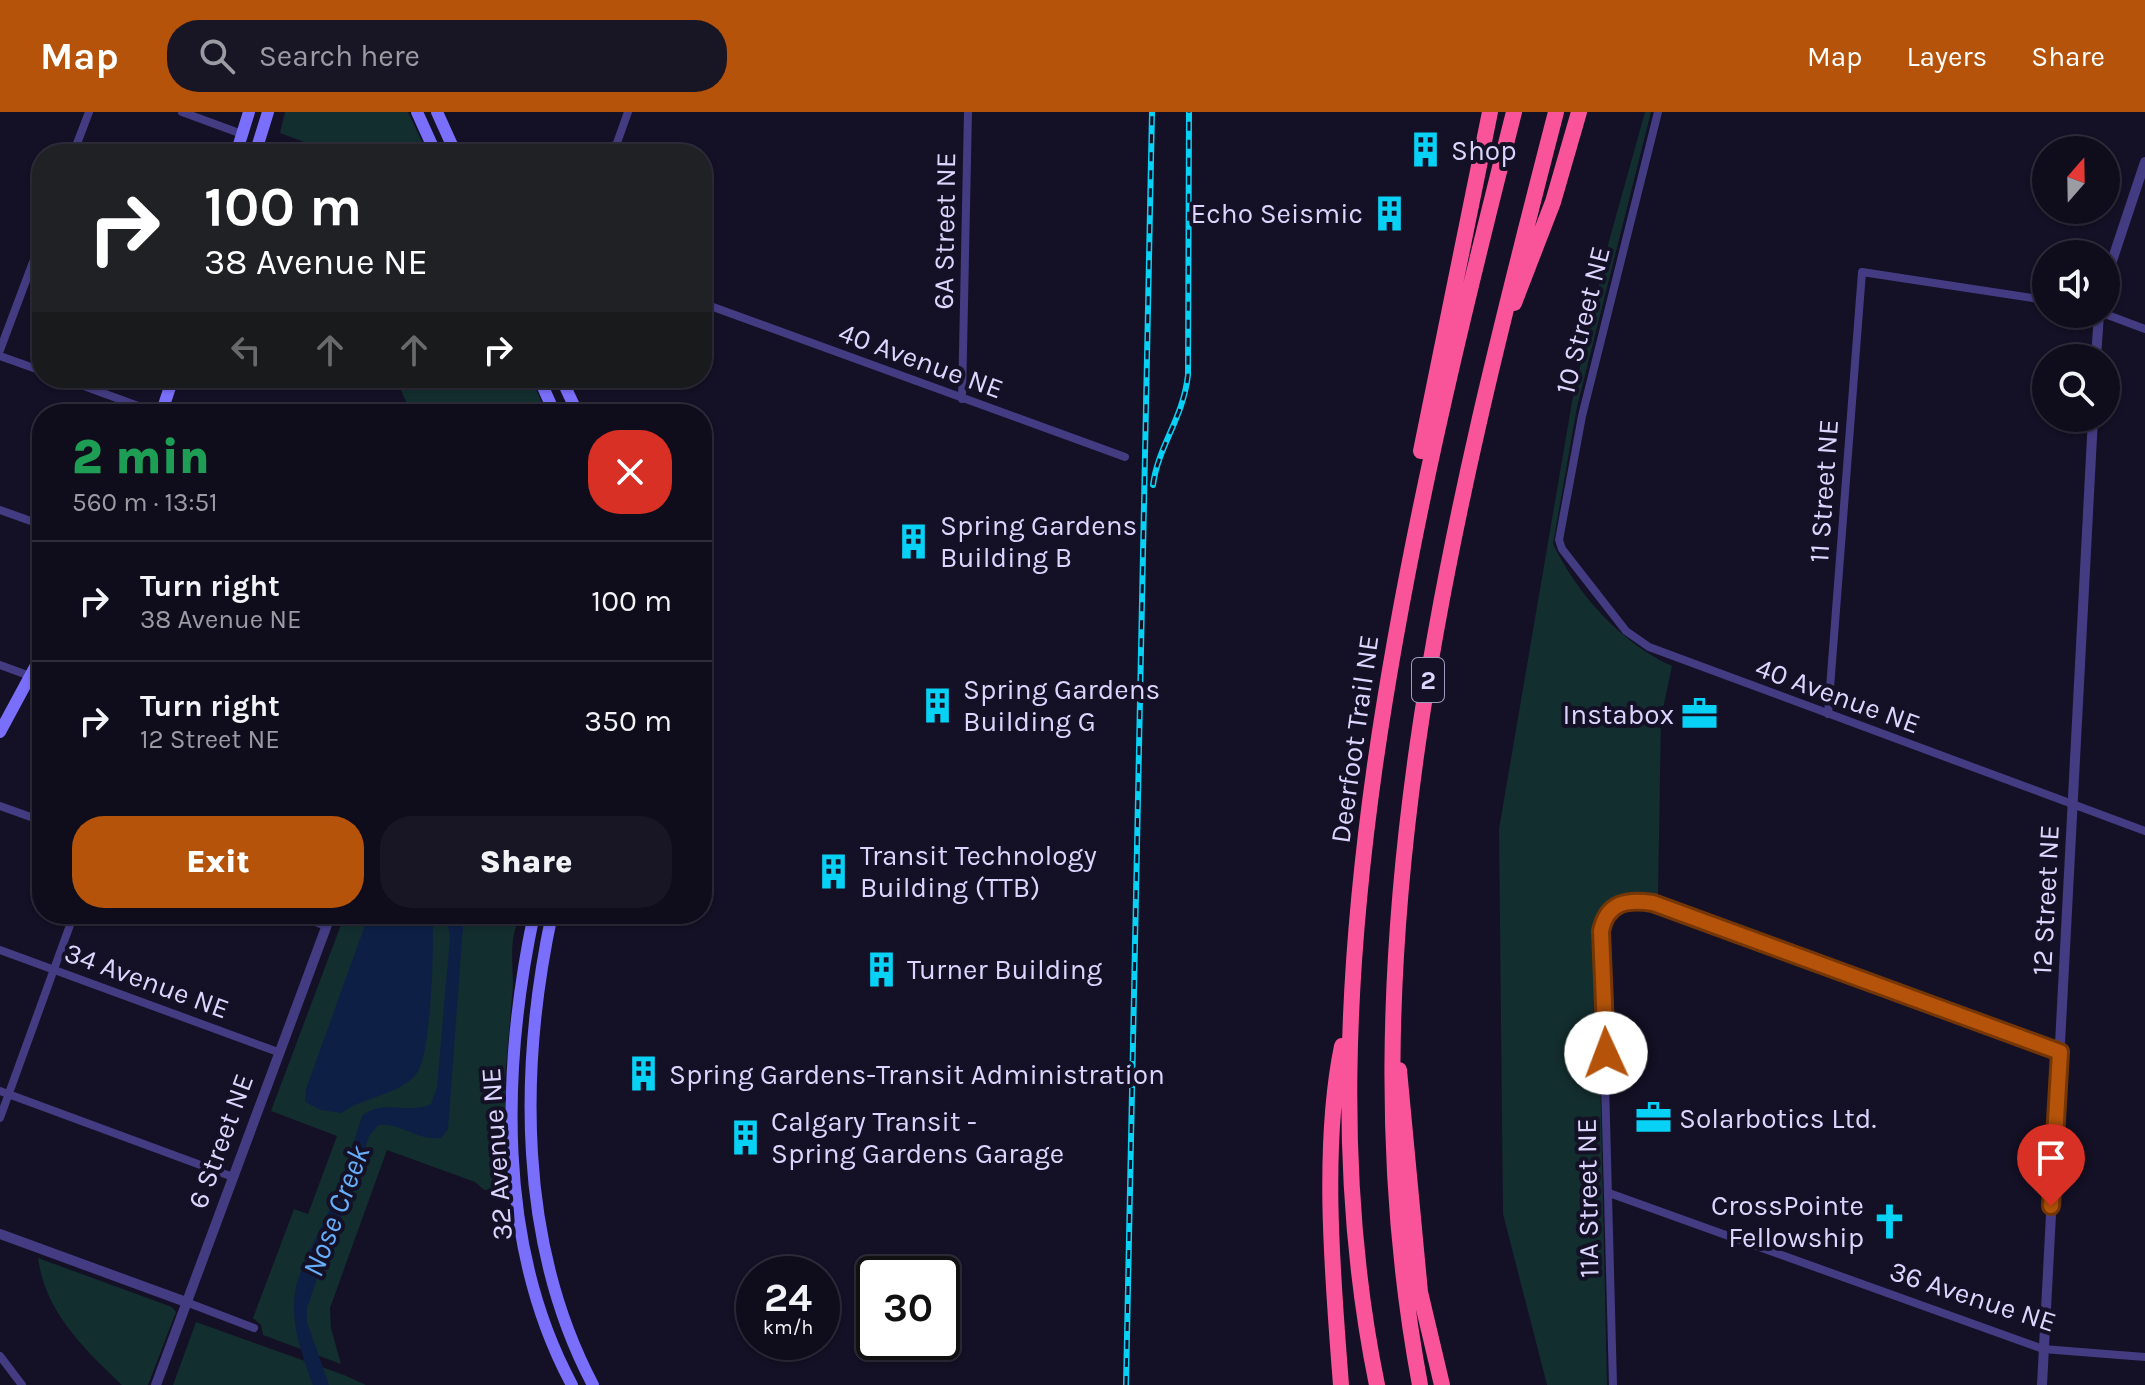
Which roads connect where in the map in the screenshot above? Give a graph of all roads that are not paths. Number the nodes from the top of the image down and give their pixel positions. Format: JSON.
{"nodes":[{"id":1,"x":89,"y":112,"type":"edge"},
{"id":2,"x":182,"y":112,"type":"edge"},
{"id":3,"x":249,"y":112,"type":"edge"},
{"id":4,"x":268,"y":112,"type":"edge"},
{"id":5,"x":417,"y":112,"type":"edge"},
{"id":6,"x":437,"y":112,"type":"edge"},
{"id":7,"x":628,"y":112,"type":"edge"},
{"id":8,"x":968,"y":112,"type":"edge"},
{"id":9,"x":1490,"y":112,"type":"edge"},
{"id":10,"x":1514,"y":112,"type":"edge"},
{"id":11,"x":1556,"y":112,"type":"edge"},
{"id":12,"x":1579,"y":112,"type":"edge"},
{"id":13,"x":1658,"y":112,"type":"edge"},
{"id":14,"x":242,"y":134,"type":"junction"},
{"id":15,"x":77,"y":144,"type":"edge"},
{"id":16,"x":239,"y":144,"type":"edge"},
{"id":17,"x":258,"y":144,"type":"edge"},
{"id":18,"x":431,"y":144,"type":"edge"},
{"id":19,"x":451,"y":144,"type":"edge"},
{"id":20,"x":617,"y":144,"type":"edge"},
{"id":21,"x":2145,"y":162,"type":"edge"},
{"id":22,"x":2119,"y":240,"type":"edge"},
{"id":23,"x":32,"y":265,"type":"edge"},
{"id":24,"x":2032,"y":298,"type":"edge"},
{"id":25,"x":712,"y":307,"type":"edge"},
{"id":26,"x":2120,"y":320,"type":"edge"},
{"id":27,"x":2145,"y":329,"type":"edge"},
{"id":28,"x":1497,"y":341,"type":"junction"},
{"id":29,"x":0,"y":353,"type":"edge"},
{"id":30,"x":32,"y":367,"type":"edge"},
{"id":31,"x":89,"y":388,"type":"edge"},
{"id":32,"x":962,"y":399,"type":"junction"},
{"id":33,"x":133,"y":404,"type":"edge"},
{"id":34,"x":2092,"y":432,"type":"edge"},
{"id":35,"x":1125,"y":457,"type":"dead end"},
{"id":36,"x":0,"y":510,"type":"edge"},
{"id":37,"x":32,"y":521,"type":"edge"},
{"id":38,"x":1559,"y":540,"type":"joint"},
{"id":39,"x":1407,"y":562,"type":"junction"},
{"id":40,"x":0,"y":665,"type":"edge"},
{"id":41,"x":32,"y":677,"type":"edge"},
{"id":42,"x":32,"y":684,"type":"edge"},
{"id":43,"x":1828,"y":714,"type":"junction"},
{"id":44,"x":0,"y":732,"type":"edge"},
{"id":45,"x":2074,"y":805,"type":"junction"},
{"id":46,"x":0,"y":806,"type":"edge"},
{"id":47,"x":32,"y":817,"type":"edge"},
{"id":48,"x":2145,"y":831,"type":"edge"},
{"id":49,"x":70,"y":924,"type":"edge"},
{"id":50,"x":321,"y":924,"type":"edge"},
{"id":51,"x":532,"y":924,"type":"edge"},
{"id":52,"x":550,"y":924,"type":"edge"},
{"id":53,"x":326,"y":926,"type":"joint"},
{"id":54,"x":0,"y":950,"type":"edge"},
{"id":55,"x":54,"y":969,"type":"junction"},
{"id":56,"x":1348,"y":1017,"type":"junction"},
{"id":57,"x":1392,"y":1025,"type":"junction"},
{"id":58,"x":278,"y":1052,"type":"junction"},
{"id":59,"x":2060,"y":1052,"type":"junction"},
{"id":60,"x":4,"y":1093,"type":"edge"},
{"id":61,"x":0,"y":1118,"type":"edge"},
{"id":62,"x":233,"y":1177,"type":"junction"},
{"id":63,"x":1609,"y":1193,"type":"junction"},
{"id":64,"x":0,"y":1234,"type":"edge"},
{"id":65,"x":186,"y":1302,"type":"junction"},
{"id":66,"x":254,"y":1328,"type":"dead end"},
{"id":67,"x":2043,"y":1349,"type":"junction"},
{"id":68,"x":0,"y":1356,"type":"edge"},
{"id":69,"x":2145,"y":1357,"type":"edge"},
{"id":70,"x":22,"y":1385,"type":"edge"},
{"id":71,"x":156,"y":1385,"type":"edge"},
{"id":72,"x":572,"y":1385,"type":"edge"},
{"id":73,"x":593,"y":1385,"type":"edge"},
{"id":74,"x":1341,"y":1385,"type":"edge"},
{"id":75,"x":1377,"y":1385,"type":"edge"},
{"id":76,"x":1420,"y":1385,"type":"edge"},
{"id":77,"x":1442,"y":1385,"type":"edge"},
{"id":78,"x":1613,"y":1385,"type":"edge"},
{"id":79,"x":2042,"y":1385,"type":"edge"}],
"edges":[{"from":1,"to":15,"type":"street"},
{"from":2,"to":14,"type":"street"},
{"from":3,"to":14,"type":"main road"},
{"from":4,"to":17,"type":"main road"},
{"from":5,"to":18,"type":"main road"},
{"from":6,"to":19,"type":"main road"},
{"from":7,"to":20,"type":"street"},
{"from":8,"to":32,"type":"street","name":"6A Street NE"},
{"from":9,"to":39,"type":"highway"},
{"from":10,"to":39,"type":"highway","name":"Deerfoot Trail NE","number":"2"},
{"from":11,"to":28,"type":"highway","number":"2"},
{"from":12,"to":28,"type":"highway"},
{"from":13,"to":38,"type":"street","name":"10 Street NE"},
{"from":14,"to":16,"type":"main road"},
{"from":21,"to":22,"type":"street"},
{"from":23,"to":29,"type":"street"},
{"from":24,"to":43,"type":"street","name":"11 Street NE"},
{"from":25,"to":32,"type":"street","name":"40 Avenue NE"},
{"from":26,"to":27,"type":"street"},
{"from":28,"to":57,"type":"highway","number":"2"},
{"from":29,"to":30,"type":"street"},
{"from":31,"to":33,"type":"street"},
{"from":32,"to":35,"type":"street","name":"40 Avenue NE"},
{"from":34,"to":45,"type":"street","name":"12 Street NE"},
{"from":36,"to":37,"type":"street"},
{"from":38,"to":43,"type":"street","name":"40 Avenue NE"},
{"from":39,"to":56,"type":"highway","name":"Deerfoot Trail NE","number":"2"},
{"from":40,"to":41,"type":"street"},
{"from":42,"to":44,"type":"main road"},
{"from":43,"to":45,"type":"street","name":"40 Avenue NE"},
{"from":45,"to":48,"type":"street","name":"40 Avenue NE"},
{"from":45,"to":59,"type":"street","name":"12 Street NE"},
{"from":46,"to":47,"type":"street"},
{"from":49,"to":55,"type":"street"},
{"from":50,"to":53,"type":"street"},
{"from":51,"to":72,"type":"main road","name":"32 Avenue NE"},
{"from":52,"to":73,"type":"main road","name":"32 Avenue NE"},
{"from":53,"to":58,"type":"street","name":"6 Street NE"},
{"from":54,"to":55,"type":"street","name":"34 Avenue NE"},
{"from":55,"to":58,"type":"street","name":"34 Avenue NE"},
{"from":55,"to":60,"type":"street"},
{"from":56,"to":74,"type":"highway"},
{"from":56,"to":75,"type":"highway","name":"Deerfoot Trail NE","number":"2"},
{"from":57,"to":76,"type":"highway","number":"2"},
{"from":57,"to":77,"type":"highway"},
{"from":58,"to":62,"type":"street","name":"6 Street NE"},
{"from":59,"to":63,"type":"street","name":"11A Street NE"},
{"from":59,"to":67,"type":"street","name":"12 Street NE"},
{"from":60,"to":61,"type":"street"},
{"from":60,"to":62,"type":"street"},
{"from":62,"to":65,"type":"street","name":"6 Street NE"},
{"from":63,"to":67,"type":"street","name":"36 Avenue NE"},
{"from":63,"to":78,"type":"street","name":"11A Street NE"},
{"from":64,"to":65,"type":"street"},
{"from":65,"to":66,"type":"street"},
{"from":65,"to":71,"type":"street","name":"6 Street NE"},
{"from":67,"to":69,"type":"street","name":"36 Avenue NE"},
{"from":67,"to":79,"type":"street","name":"12 Street NE"},
{"from":68,"to":70,"type":"street"}]}
